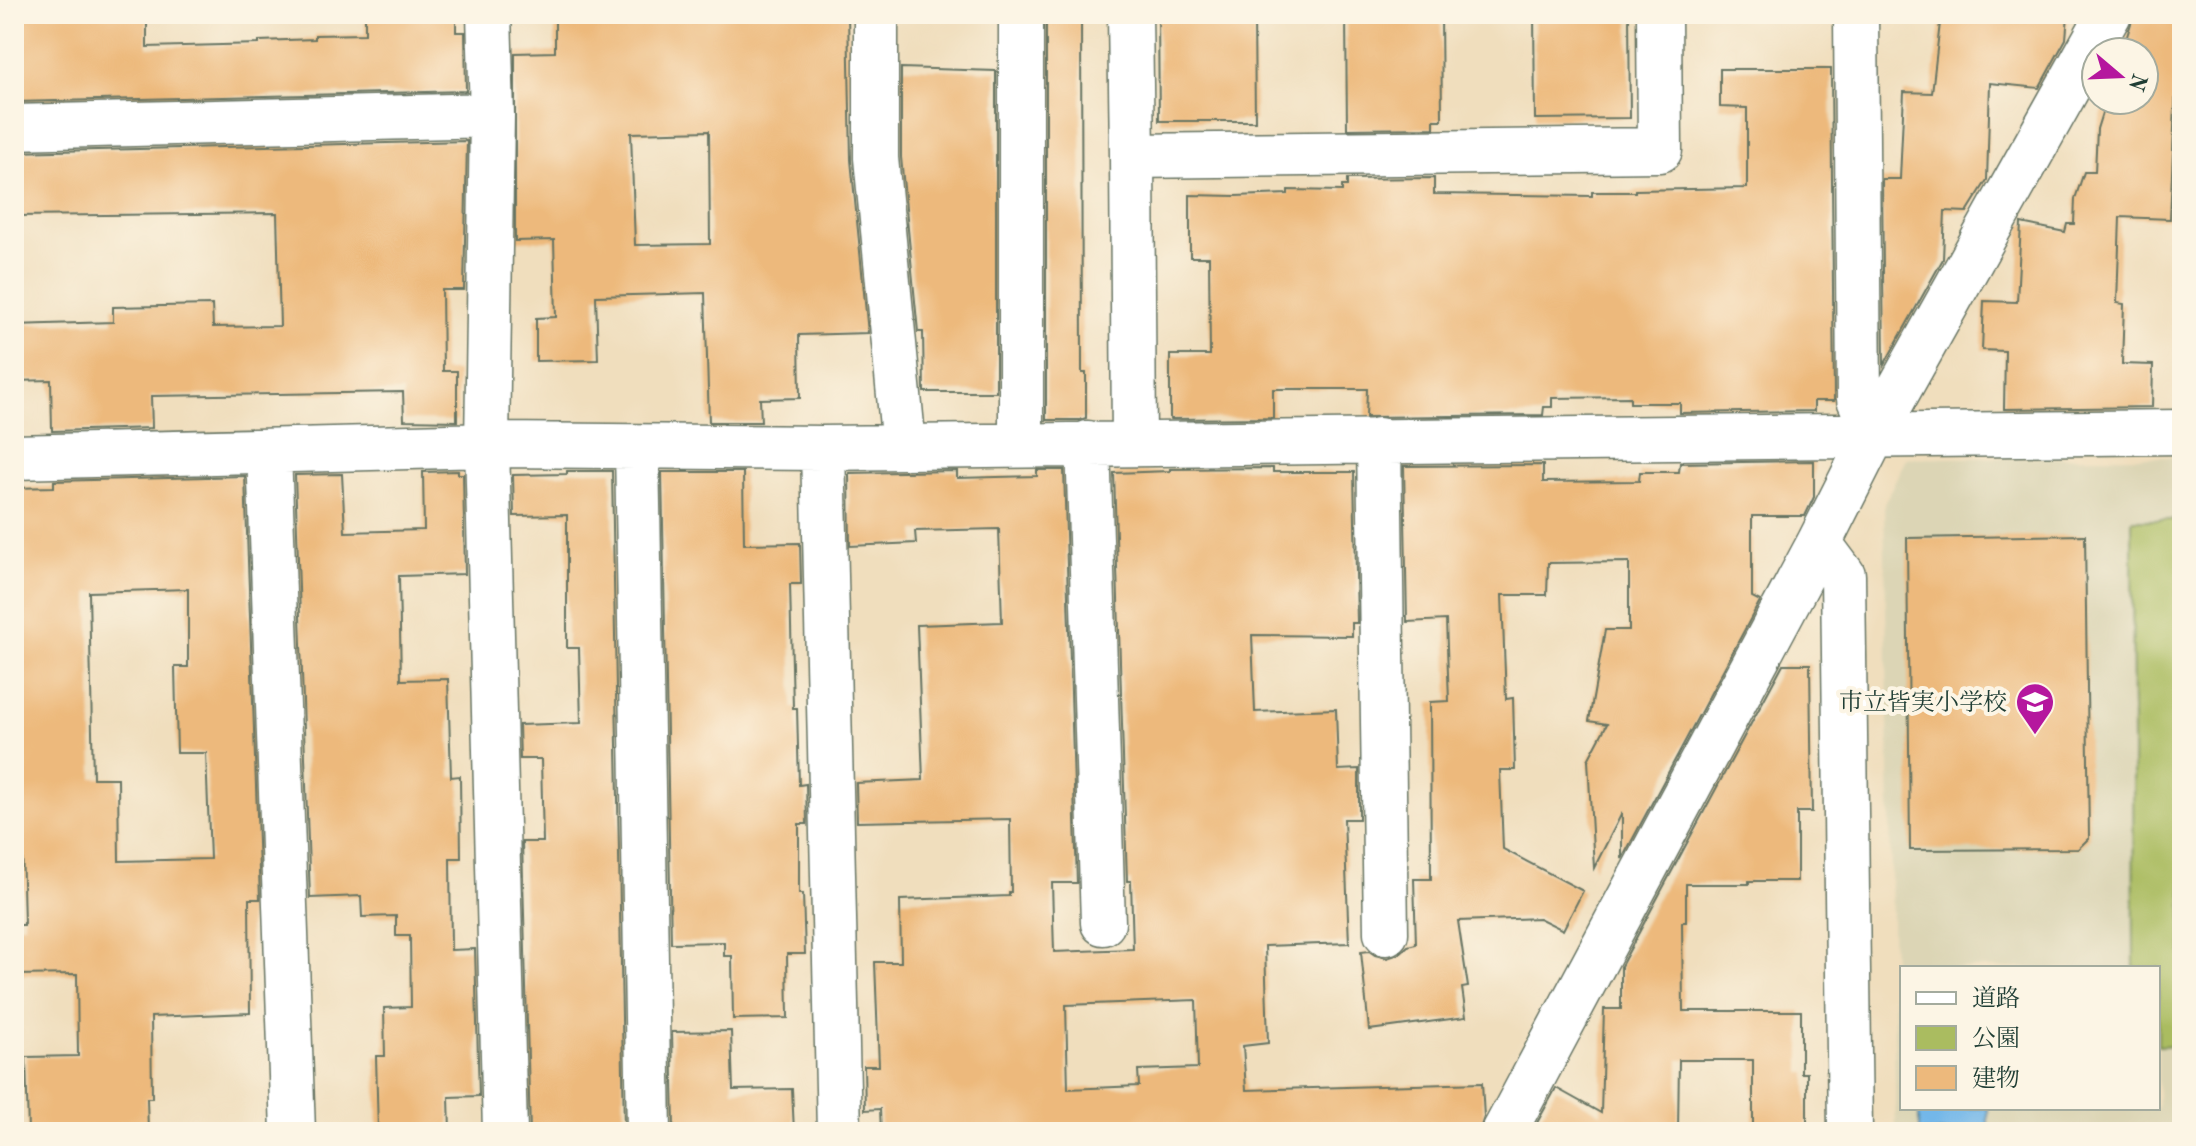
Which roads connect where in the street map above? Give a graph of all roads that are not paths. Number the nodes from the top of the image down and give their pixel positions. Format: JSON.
{"nodes":[{"id":1,"x":489,"y":14,"type":"edge"},
{"id":2,"x":876,"y":14,"type":"edge"},
{"id":3,"x":1021,"y":14,"type":"edge"},
{"id":4,"x":1130,"y":14,"type":"edge"},
{"id":5,"x":1659,"y":14,"type":"edge"},
{"id":6,"x":1856,"y":14,"type":"edge"},
{"id":7,"x":2109,"y":14,"type":"edge"},
{"id":8,"x":492,"y":115,"type":"junction"},
{"id":9,"x":14,"y":127,"type":"edge"},
{"id":10,"x":1132,"y":156,"type":"junction"},
{"id":11,"x":2182,"y":432,"type":"edge"},
{"id":12,"x":1874,"y":434,"type":"junction"},
{"id":13,"x":1379,"y":440,"type":"junction"},
{"id":14,"x":1088,"y":443,"type":"junction"},
{"id":15,"x":1134,"y":443,"type":"junction"},
{"id":16,"x":1021,"y":444,"type":"junction"},
{"id":17,"x":487,"y":445,"type":"junction"},
{"id":18,"x":637,"y":447,"type":"junction"},
{"id":19,"x":904,"y":447,"type":"junction"},
{"id":20,"x":823,"y":448,"type":"junction"},
{"id":21,"x":269,"y":451,"type":"junction"},
{"id":22,"x":14,"y":457,"type":"edge"},
{"id":23,"x":1819,"y":543,"type":"junction"},
{"id":24,"x":1103,"y":923,"type":"dead end"},
{"id":25,"x":1386,"y":933,"type":"dead end"},
{"id":26,"x":293,"y":1132,"type":"edge"},
{"id":27,"x":505,"y":1132,"type":"edge"},
{"id":28,"x":649,"y":1132,"type":"edge"},
{"id":29,"x":839,"y":1132,"type":"edge"},
{"id":30,"x":1504,"y":1132,"type":"edge"},
{"id":31,"x":1850,"y":1132,"type":"edge"}],
"edges":[{"from":1,"to":8,"type":"street"},
{"from":2,"to":19,"type":"street"},
{"from":3,"to":16,"type":"street"},
{"from":4,"to":10,"type":"street"},
{"from":5,"to":10,"type":"street"},
{"from":6,"to":12,"type":"street"},
{"from":7,"to":12,"type":"street"},
{"from":8,"to":9,"type":"street"},
{"from":8,"to":17,"type":"street"},
{"from":10,"to":15,"type":"street"},
{"from":11,"to":12,"type":"street"},
{"from":12,"to":13,"type":"street"},
{"from":12,"to":23,"type":"street"},
{"from":13,"to":15,"type":"street"},
{"from":13,"to":25,"type":"street"},
{"from":14,"to":15,"type":"street"},
{"from":14,"to":16,"type":"street"},
{"from":14,"to":24,"type":"street"},
{"from":16,"to":19,"type":"street"},
{"from":17,"to":18,"type":"street"},
{"from":17,"to":21,"type":"street"},
{"from":17,"to":27,"type":"street"},
{"from":18,"to":20,"type":"street"},
{"from":18,"to":28,"type":"street"},
{"from":19,"to":20,"type":"street"},
{"from":20,"to":29,"type":"street"},
{"from":21,"to":22,"type":"street"},
{"from":21,"to":26,"type":"street"},
{"from":23,"to":30,"type":"street"},
{"from":23,"to":31,"type":"street"}]}
